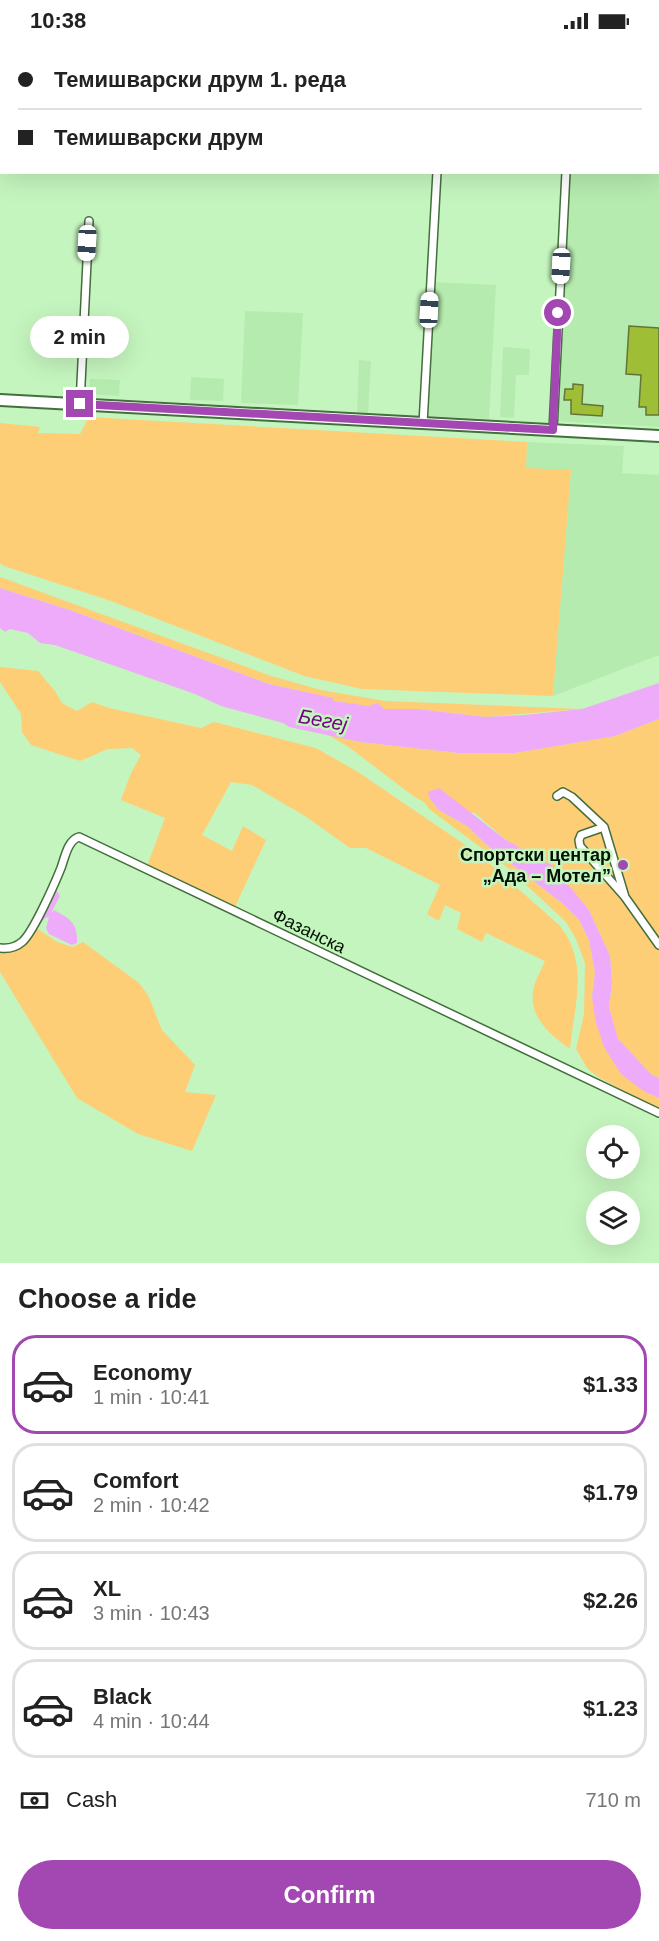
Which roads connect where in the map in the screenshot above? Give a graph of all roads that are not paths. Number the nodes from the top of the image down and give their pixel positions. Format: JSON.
{"nodes":[{"id":1,"x":437,"y":174,"type":"edge"},
{"id":2,"x":566,"y":174,"type":"edge"},
{"id":3,"x":88,"y":220,"type":"dead end"},
{"id":4,"x":0,"y":400,"type":"edge"},
{"id":5,"x":80,"y":404,"type":"junction"},
{"id":6,"x":423,"y":424,"type":"junction"},
{"id":7,"x":553,"y":430,"type":"junction"},
{"id":8,"x":659,"y":436,"type":"edge"},
{"id":9,"x":557,"y":796,"type":"dead end"},
{"id":10,"x":604,"y":827,"type":"junction"},
{"id":11,"x":625,"y":897,"type":"junction"},
{"id":12,"x":659,"y":945,"type":"edge"},
{"id":13,"x":0,"y":948,"type":"edge"},
{"id":14,"x":659,"y":1113,"type":"edge"}],
"edges":[{"from":1,"to":6,"type":"street"},
{"from":2,"to":7,"type":"street"},
{"from":3,"to":5,"type":"street"},
{"from":4,"to":5,"type":"main road"},
{"from":5,"to":6,"type":"main road"},
{"from":6,"to":7,"type":"main road"},
{"from":7,"to":8,"type":"main road"},
{"from":9,"to":10,"type":"street"},
{"from":10,"to":11,"type":"street"},
{"from":10,"to":11,"type":"street"},
{"from":11,"to":12,"type":"street"},
{"from":13,"to":14,"type":"street","name":"Фазанска"}]}
